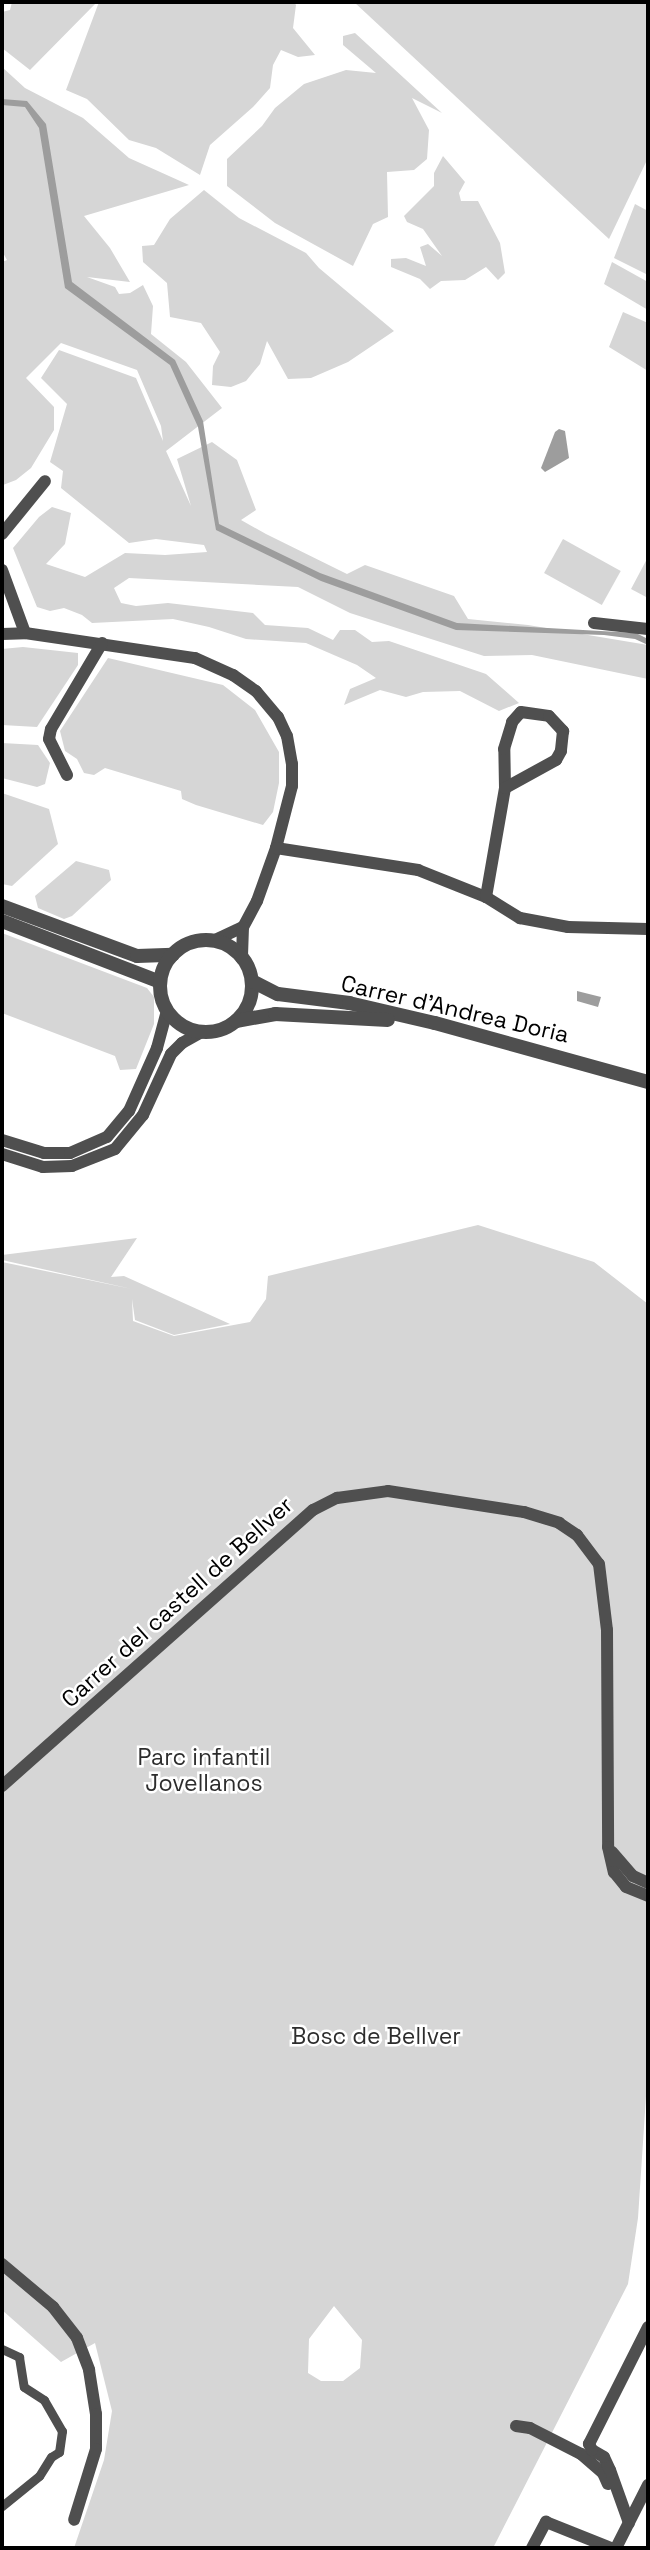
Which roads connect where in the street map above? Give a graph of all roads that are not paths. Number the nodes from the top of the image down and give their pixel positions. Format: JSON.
{"nodes":[{"id":1,"x":45,"y":481,"type":"dead end"},
{"id":2,"x":2,"y":534,"type":"edge"},
{"id":3,"x":2,"y":570,"type":"edge"},
{"id":4,"x":594,"y":622,"type":"dead end"},
{"id":5,"x":648,"y":629,"type":"edge"},
{"id":6,"x":26,"y":633,"type":"junction"},
{"id":7,"x":2,"y":634,"type":"edge"},
{"id":8,"x":102,"y":643,"type":"junction"},
{"id":9,"x":67,"y":775,"type":"dead end"},
{"id":10,"x":505,"y":788,"type":"junction"},
{"id":11,"x":276,"y":848,"type":"junction"},
{"id":12,"x":486,"y":897,"type":"junction"},
{"id":13,"x":2,"y":906,"type":"edge"},
{"id":14,"x":2,"y":921,"type":"edge"},
{"id":15,"x":243,"y":927,"type":"junction"},
{"id":16,"x":648,"y":929,"type":"edge"},
{"id":17,"x":213,"y":941,"type":"junction"},
{"id":18,"x":173,"y":955,"type":"junction"},
{"id":19,"x":242,"y":959,"type":"junction"},
{"id":20,"x":252,"y":981,"type":"junction"},
{"id":21,"x":160,"y":982,"type":"junction"},
{"id":22,"x":167,"y":1011,"type":"junction"},
{"id":23,"x":236,"y":1021,"type":"junction"},
{"id":24,"x":435,"y":1023,"type":"junction"},
{"id":25,"x":202,"y":1032,"type":"junction"},
{"id":26,"x":648,"y":1082,"type":"edge"},
{"id":27,"x":2,"y":1140,"type":"edge"},
{"id":28,"x":2,"y":1154,"type":"edge"},
{"id":29,"x":2,"y":1786,"type":"edge"},
{"id":30,"x":608,"y":1847,"type":"junction"},
{"id":31,"x":648,"y":1883,"type":"edge"},
{"id":32,"x":648,"y":1896,"type":"edge"},
{"id":33,"x":2,"y":2264,"type":"edge"},
{"id":34,"x":648,"y":2327,"type":"edge"},
{"id":35,"x":2,"y":2349,"type":"edge"},
{"id":36,"x":516,"y":2426,"type":"dead end"},
{"id":37,"x":648,"y":2485,"type":"edge"},
{"id":38,"x":2,"y":2506,"type":"edge"},
{"id":39,"x":74,"y":2520,"type":"dead end"},
{"id":40,"x":626,"y":2529,"type":"junction"},
{"id":41,"x":532,"y":2548,"type":"edge"},
{"id":42,"x":614,"y":2548,"type":"edge"}],
"edges":[{"from":1,"to":2,"type":"street"},
{"from":3,"to":6,"type":"street"},
{"from":4,"to":5,"type":"street"},
{"from":6,"to":7,"type":"street"},
{"from":6,"to":8,"type":"street"},
{"from":8,"to":9,"type":"street"},
{"from":8,"to":11,"type":"street"},
{"from":10,"to":10,"type":"street"},
{"from":10,"to":12,"type":"street"},
{"from":11,"to":12,"type":"street"},
{"from":11,"to":15,"type":"street"},
{"from":12,"to":16,"type":"street"},
{"from":13,"to":18,"type":"street"},
{"from":14,"to":21,"type":"street"},
{"from":15,"to":17,"type":"street"},
{"from":15,"to":19,"type":"street"},
{"from":17,"to":18,"type":"street"},
{"from":17,"to":19,"type":"street"},
{"from":18,"to":21,"type":"street"},
{"from":19,"to":20,"type":"street"},
{"from":20,"to":23,"type":"street"},
{"from":20,"to":24,"type":"street","name":"Carrer d'Andrea Doria"},
{"from":21,"to":22,"type":"street"},
{"from":22,"to":25,"type":"street"},
{"from":22,"to":27,"type":"street"},
{"from":23,"to":24,"type":"street"},
{"from":23,"to":25,"type":"street"},
{"from":24,"to":26,"type":"street","name":"Carrer d'Andrea Doria"},
{"from":25,"to":28,"type":"street"},
{"from":29,"to":30,"type":"street","name":"Carrer del castell de Bellver"},
{"from":30,"to":31,"type":"street"},
{"from":30,"to":32,"type":"street","name":"Carrer del castell de Bellver"},
{"from":33,"to":39,"type":"street"},
{"from":34,"to":40,"type":"street"},
{"from":35,"to":38,"type":"street"},
{"from":36,"to":40,"type":"street"},
{"from":37,"to":40,"type":"street"},
{"from":40,"to":42,"type":"street"},
{"from":41,"to":42,"type":"street"}]}
